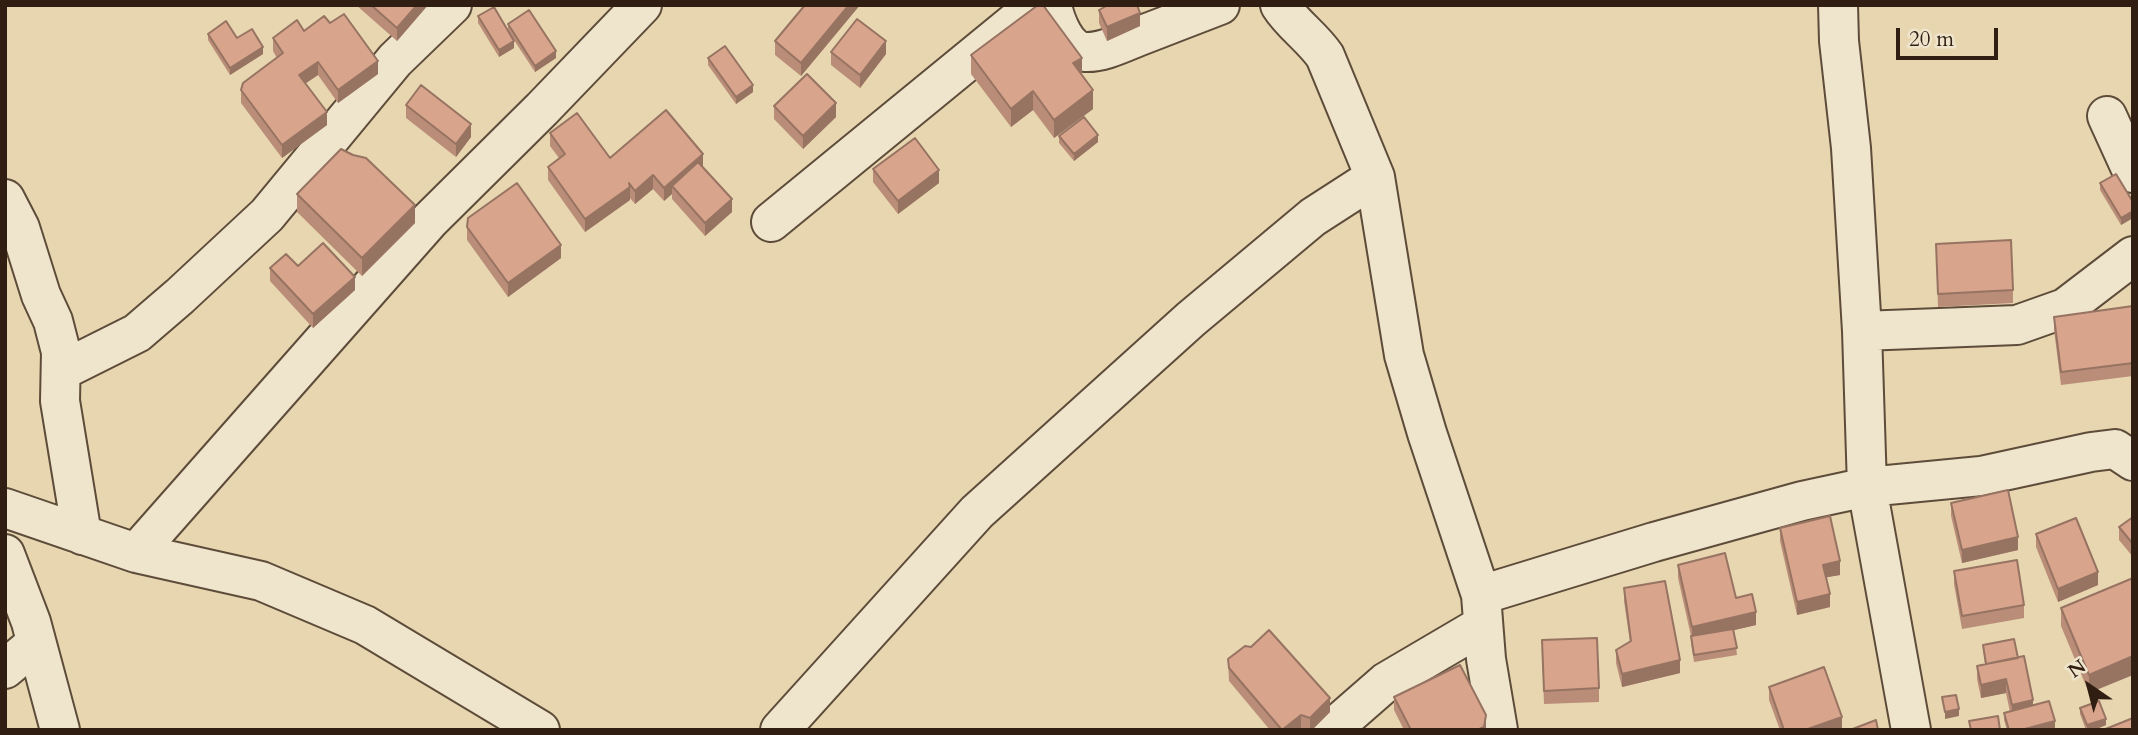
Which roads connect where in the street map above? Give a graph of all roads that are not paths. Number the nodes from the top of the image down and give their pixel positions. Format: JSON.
{"nodes":[{"id":1,"x":452,"y":5,"type":"edge"},
{"id":2,"x":642,"y":5,"type":"edge"},
{"id":3,"x":1036,"y":5,"type":"edge"},
{"id":4,"x":1052,"y":5,"type":"edge"},
{"id":5,"x":1220,"y":5,"type":"edge"},
{"id":6,"x":1280,"y":5,"type":"edge"},
{"id":7,"x":1838,"y":5,"type":"edge"},
{"id":8,"x":2107,"y":116,"type":"dead end"},
{"id":9,"x":2133,"y":173,"type":"edge"},
{"id":10,"x":1375,"y":177,"type":"junction"},
{"id":11,"x":5,"y":199,"type":"edge"},
{"id":12,"x":771,"y":222,"type":"dead end"},
{"id":13,"x":2133,"y":256,"type":"edge"},
{"id":14,"x":1862,"y":331,"type":"junction"},
{"id":15,"x":61,"y":370,"type":"junction"},
{"id":16,"x":2133,"y":461,"type":"edge"},
{"id":17,"x":1867,"y":486,"type":"junction"},
{"id":18,"x":5,"y":508,"type":"edge"},
{"id":19,"x":82,"y":535,"type":"junction"},
{"id":20,"x":136,"y":553,"type":"junction"},
{"id":21,"x":5,"y":554,"type":"edge"},
{"id":22,"x":1482,"y":610,"type":"junction"},
{"id":23,"x":36,"y":643,"type":"junction"},
{"id":24,"x":5,"y":669,"type":"edge"},
{"id":25,"x":60,"y":730,"type":"edge"},
{"id":26,"x":540,"y":730,"type":"edge"},
{"id":27,"x":780,"y":730,"type":"edge"},
{"id":28,"x":1331,"y":730,"type":"edge"},
{"id":29,"x":1498,"y":730,"type":"edge"},
{"id":30,"x":1911,"y":730,"type":"edge"}],
"edges":[{"from":1,"to":15,"type":"street"},
{"from":2,"to":20,"type":"street"},
{"from":3,"to":12,"type":"street"},
{"from":4,"to":5,"type":"street"},
{"from":6,"to":10,"type":"street"},
{"from":7,"to":14,"type":"street"},
{"from":8,"to":9,"type":"street"},
{"from":10,"to":22,"type":"street"},
{"from":10,"to":27,"type":"street"},
{"from":11,"to":15,"type":"street"},
{"from":13,"to":14,"type":"street"},
{"from":14,"to":17,"type":"street"},
{"from":15,"to":19,"type":"street"},
{"from":16,"to":17,"type":"street"},
{"from":17,"to":22,"type":"street"},
{"from":17,"to":30,"type":"street"},
{"from":18,"to":19,"type":"street"},
{"from":19,"to":20,"type":"street"},
{"from":20,"to":26,"type":"street"},
{"from":21,"to":23,"type":"street"},
{"from":22,"to":28,"type":"street"},
{"from":22,"to":29,"type":"street"},
{"from":23,"to":24,"type":"street"},
{"from":23,"to":25,"type":"street"}]}
